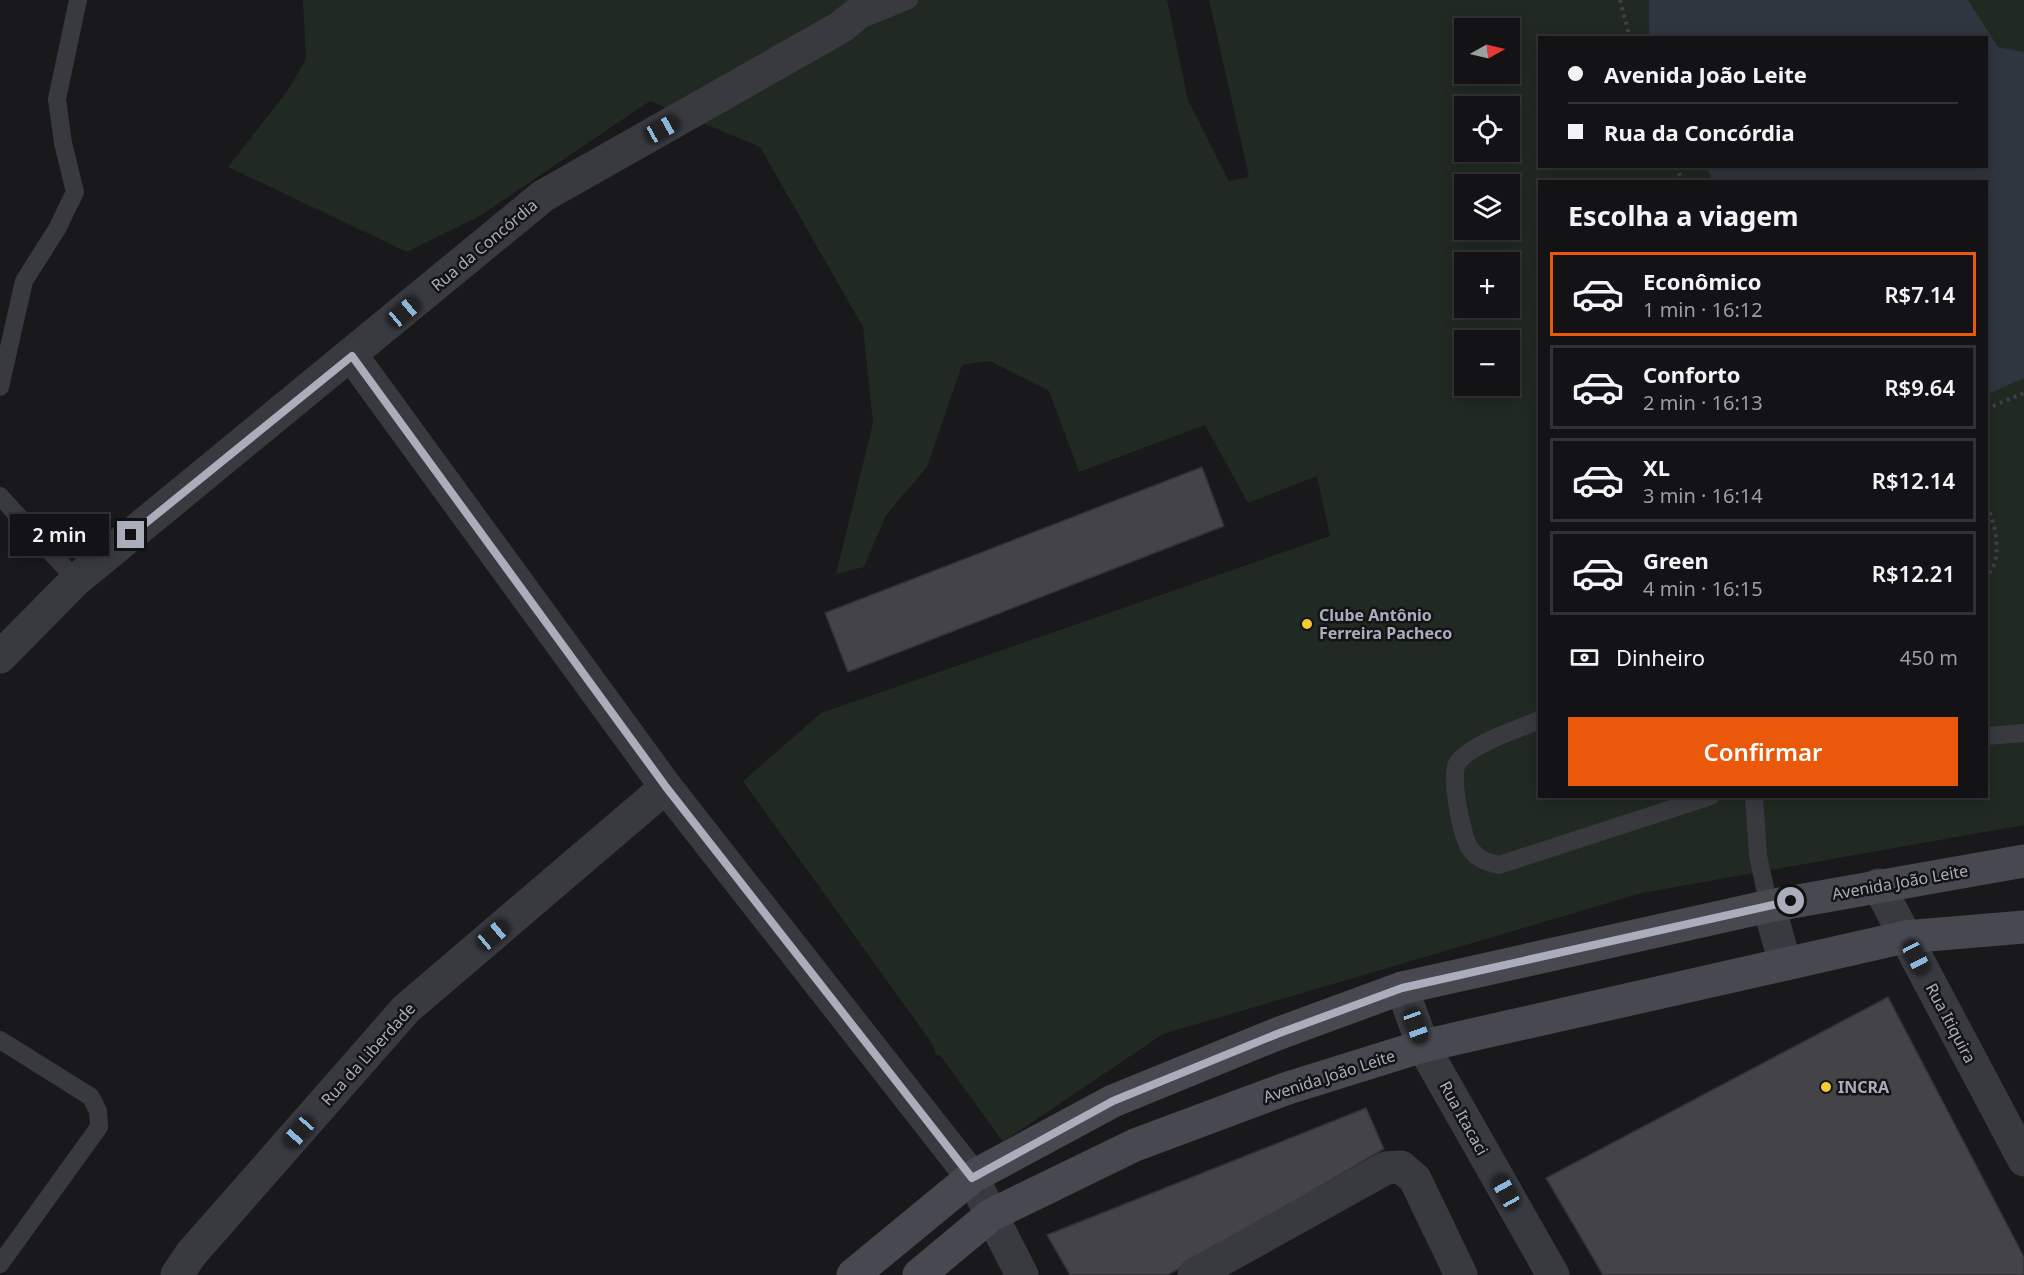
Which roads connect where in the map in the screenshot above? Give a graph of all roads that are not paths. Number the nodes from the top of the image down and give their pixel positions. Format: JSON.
{"nodes":[{"id":1,"x":78,"y":0,"type":"edge"},
{"id":2,"x":874,"y":0,"type":"edge"},
{"id":3,"x":909,"y":0,"type":"edge"},
{"id":4,"x":841,"y":27,"type":"junction"},
{"id":5,"x":352,"y":356,"type":"junction"},
{"id":6,"x":0,"y":387,"type":"edge"},
{"id":7,"x":0,"y":496,"type":"edge"},
{"id":8,"x":76,"y":580,"type":"junction"},
{"id":9,"x":0,"y":657,"type":"edge"},
{"id":10,"x":1538,"y":720,"type":"edge"},
{"id":11,"x":2022,"y":732,"type":"edge"},
{"id":12,"x":1988,"y":736,"type":"edge"},
{"id":13,"x":666,"y":787,"type":"junction"},
{"id":14,"x":1705,"y":798,"type":"edge"},
{"id":15,"x":1754,"y":798,"type":"edge"},
{"id":16,"x":2024,"y":861,"type":"edge"},
{"id":17,"x":1878,"y":885,"type":"junction"},
{"id":18,"x":1769,"y":906,"type":"junction"},
{"id":19,"x":2024,"y":927,"type":"edge"},
{"id":20,"x":1905,"y":937,"type":"junction"},
{"id":21,"x":1785,"y":964,"type":"junction"},
{"id":22,"x":1402,"y":988,"type":"junction"},
{"id":23,"x":0,"y":1040,"type":"edge"},
{"id":24,"x":1423,"y":1046,"type":"junction"},
{"id":25,"x":2024,"y":1160,"type":"edge"},
{"id":26,"x":972,"y":1178,"type":"junction"},
{"id":27,"x":991,"y":1215,"type":"junction"},
{"id":28,"x":0,"y":1264,"type":"edge"},
{"id":29,"x":177,"y":1275,"type":"edge"},
{"id":30,"x":853,"y":1275,"type":"edge"},
{"id":31,"x":920,"y":1275,"type":"edge"},
{"id":32,"x":1022,"y":1275,"type":"edge"},
{"id":33,"x":1194,"y":1275,"type":"edge"},
{"id":34,"x":1461,"y":1275,"type":"edge"},
{"id":35,"x":1553,"y":1275,"type":"edge"}],
"edges":[{"from":1,"to":6,"type":"lane"},
{"from":2,"to":4,"type":"street","name":"Rua da Concórdia"},
{"from":3,"to":4,"type":"lane"},
{"from":4,"to":5,"type":"street","name":"Rua da Concórdia"},
{"from":5,"to":8,"type":"street","name":"Rua da Concórdia"},
{"from":5,"to":13,"type":"street"},
{"from":7,"to":8,"type":"lane"},
{"from":8,"to":9,"type":"street","name":"Rua da Concórdia"},
{"from":10,"to":14,"type":"lane"},
{"from":11,"to":12,"type":"lane"},
{"from":13,"to":26,"type":"street"},
{"from":13,"to":29,"type":"street","name":"Rua da Liberdade"},
{"from":15,"to":18,"type":"lane"},
{"from":16,"to":17,"type":"street","name":"Avenida João Leite"},
{"from":17,"to":18,"type":"street","name":"Avenida João Leite"},
{"from":17,"to":20,"type":"street","name":"Rua Itiquira"},
{"from":18,"to":21,"type":"street"},
{"from":18,"to":22,"type":"street","name":"Avenida João Leite"},
{"from":19,"to":20,"type":"street","name":"Avenida João Leite"},
{"from":20,"to":21,"type":"street","name":"Avenida João Leite"},
{"from":20,"to":25,"type":"street","name":"Rua Itiquira"},
{"from":21,"to":24,"type":"street","name":"Avenida João Leite"},
{"from":22,"to":24,"type":"street","name":"Rua Itacaci"},
{"from":22,"to":26,"type":"street","name":"Avenida João Leite"},
{"from":23,"to":28,"type":"lane"},
{"from":24,"to":27,"type":"street","name":"Avenida João Leite"},
{"from":24,"to":35,"type":"street","name":"Rua Itacaci"},
{"from":26,"to":27,"type":"street"},
{"from":26,"to":30,"type":"street","name":"Avenida João Leite"},
{"from":27,"to":31,"type":"street","name":"Avenida João Leite"},
{"from":27,"to":32,"type":"street"},
{"from":33,"to":34,"type":"street"}]}
